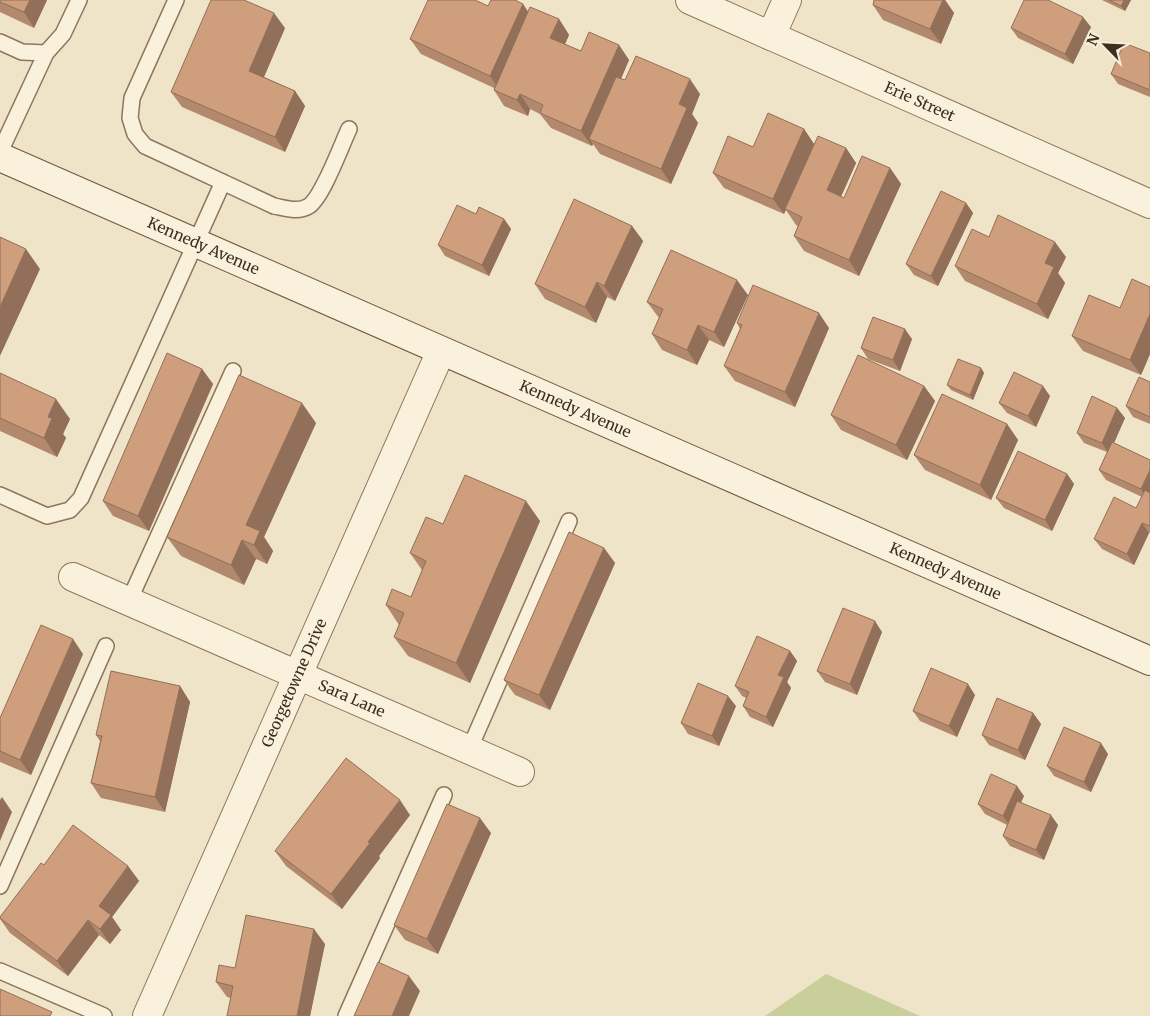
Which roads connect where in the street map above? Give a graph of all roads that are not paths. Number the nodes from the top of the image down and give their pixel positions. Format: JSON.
{"nodes":[{"id":1,"x":79,"y":0,"type":"edge"},
{"id":2,"x":176,"y":0,"type":"edge"},
{"id":3,"x":690,"y":0,"type":"edge"},
{"id":4,"x":787,"y":0,"type":"edge"},
{"id":5,"x":771,"y":36,"type":"junction"},
{"id":6,"x":0,"y":42,"type":"edge"},
{"id":7,"x":46,"y":53,"type":"junction"},
{"id":8,"x":349,"y":129,"type":"dead end"},
{"id":9,"x":0,"y":152,"type":"edge"},
{"id":10,"x":0,"y":157,"type":"edge"},
{"id":11,"x":223,"y":182,"type":"junction"},
{"id":12,"x":1150,"y":204,"type":"edge"},
{"id":13,"x":196,"y":243,"type":"junction"},
{"id":14,"x":442,"y":351,"type":"junction"},
{"id":15,"x":233,"y":371,"type":"dead end"},
{"id":16,"x":0,"y":495,"type":"edge"},
{"id":17,"x":569,"y":522,"type":"dead end"},
{"id":18,"x":73,"y":577,"type":"dead end"},
{"id":19,"x":129,"y":601,"type":"junction"},
{"id":20,"x":106,"y":646,"type":"dead end"},
{"id":21,"x":1150,"y":661,"type":"edge"},
{"id":22,"x":299,"y":674,"type":"junction"},
{"id":23,"x":469,"y":750,"type":"junction"},
{"id":24,"x":520,"y":772,"type":"dead end"},
{"id":25,"x":444,"y":795,"type":"dead end"},
{"id":26,"x":0,"y":886,"type":"edge"},
{"id":27,"x":0,"y":971,"type":"edge"},
{"id":28,"x":104,"y":1016,"type":"edge"},
{"id":29,"x":147,"y":1016,"type":"edge"},
{"id":30,"x":346,"y":1016,"type":"edge"}],
"edges":[{"from":1,"to":7,"type":"lane"},
{"from":2,"to":11,"type":"lane"},
{"from":3,"to":5,"type":"street","name":"Erie Street"},
{"from":4,"to":5,"type":"street"},
{"from":5,"to":12,"type":"street","name":"Erie Street"},
{"from":6,"to":7,"type":"lane"},
{"from":7,"to":9,"type":"lane"},
{"from":8,"to":11,"type":"lane"},
{"from":10,"to":13,"type":"street","name":"Kennedy Avenue"},
{"from":11,"to":13,"type":"lane"},
{"from":13,"to":14,"type":"street","name":"Kennedy Avenue"},
{"from":13,"to":16,"type":"lane"},
{"from":14,"to":21,"type":"street","name":"Kennedy Avenue"},
{"from":14,"to":22,"type":"street","name":"Georgetowne Drive"},
{"from":15,"to":19,"type":"lane"},
{"from":17,"to":23,"type":"lane"},
{"from":18,"to":19,"type":"street","name":"Sara Lane"},
{"from":19,"to":22,"type":"street","name":"Sara Lane"},
{"from":20,"to":26,"type":"lane"},
{"from":22,"to":23,"type":"street","name":"Sara Lane"},
{"from":22,"to":29,"type":"street","name":"Georgetowne Drive"},
{"from":23,"to":24,"type":"street","name":"Sara Lane"},
{"from":25,"to":30,"type":"lane"},
{"from":27,"to":28,"type":"lane"}]}
